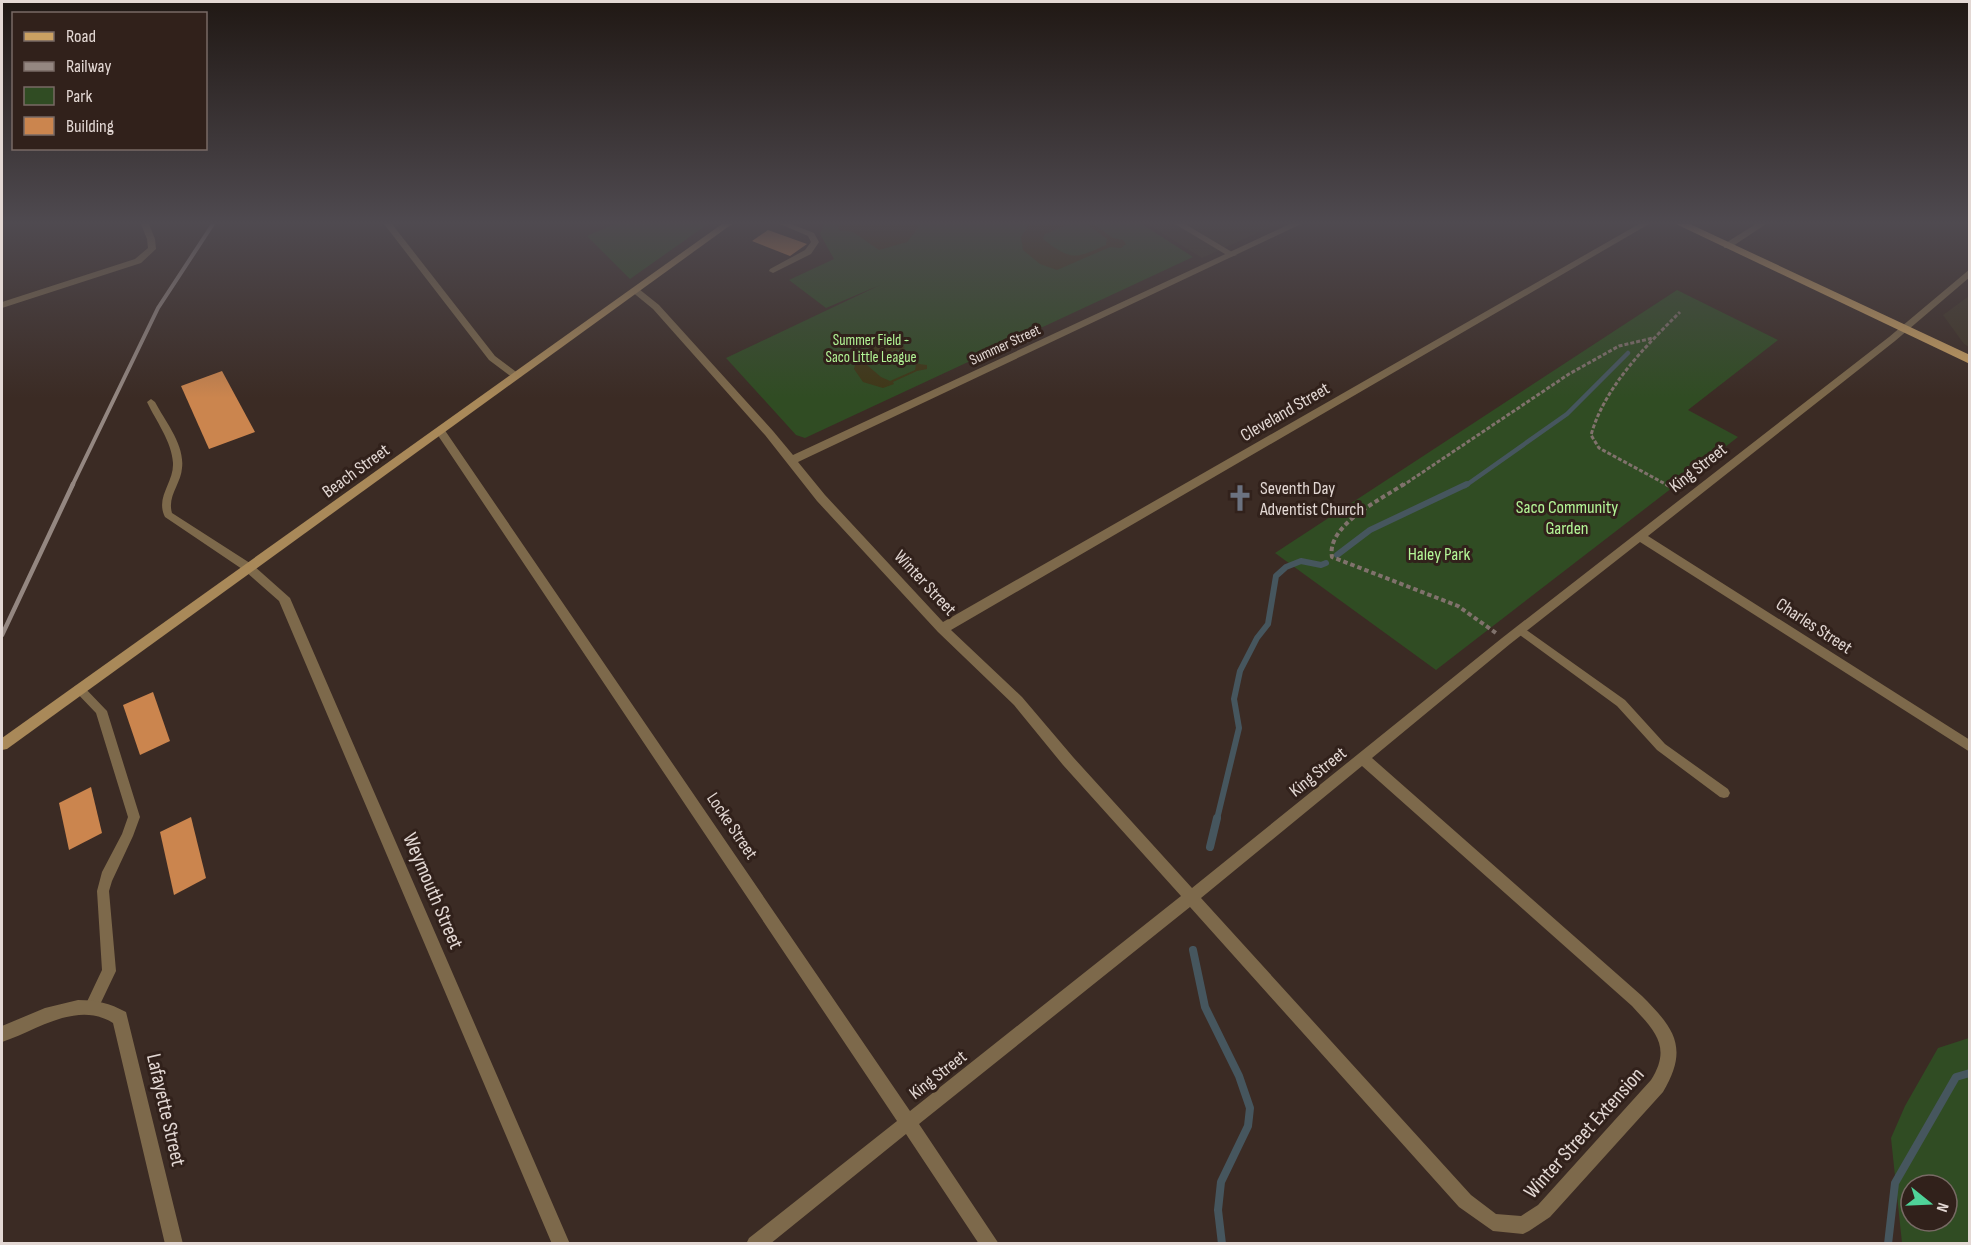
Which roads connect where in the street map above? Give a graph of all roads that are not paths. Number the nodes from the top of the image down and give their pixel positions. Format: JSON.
{"nodes":[{"id":1,"x":76,"y":282,"type":"edge"},
{"id":2,"x":433,"y":282,"type":"edge"},
{"id":3,"x":648,"y":282,"type":"edge"},
{"id":4,"x":1175,"y":282,"type":"edge"},
{"id":5,"x":1544,"y":282,"type":"edge"},
{"id":6,"x":1804,"y":282,"type":"edge"},
{"id":7,"x":1958,"y":282,"type":"edge"},
{"id":8,"x":636,"y":291,"type":"junction"},
{"id":9,"x":2,"y":305,"type":"edge"},
{"id":10,"x":1905,"y":329,"type":"junction"},
{"id":11,"x":1970,"y":360,"type":"edge"},
{"id":12,"x":516,"y":376,"type":"junction"},
{"id":13,"x":151,"y":402,"type":"dead end"},
{"id":14,"x":441,"y":431,"type":"junction"},
{"id":15,"x":790,"y":461,"type":"junction"},
{"id":16,"x":1639,"y":536,"type":"junction"},
{"id":17,"x":249,"y":568,"type":"junction"},
{"id":18,"x":942,"y":629,"type":"junction"},
{"id":19,"x":1521,"y":630,"type":"junction"},
{"id":20,"x":79,"y":689,"type":"junction"},
{"id":21,"x":2,"y":745,"type":"edge"},
{"id":22,"x":1970,"y":747,"type":"edge"},
{"id":23,"x":1363,"y":758,"type":"junction"},
{"id":24,"x":1724,"y":793,"type":"dead end"},
{"id":25,"x":1190,"y":898,"type":"junction"},
{"id":26,"x":91,"y":1008,"type":"junction"},
{"id":27,"x":2,"y":1034,"type":"edge"},
{"id":28,"x":910,"y":1121,"type":"junction"},
{"id":29,"x":174,"y":1244,"type":"edge"},
{"id":30,"x":561,"y":1244,"type":"edge"},
{"id":31,"x":755,"y":1244,"type":"edge"},
{"id":32,"x":990,"y":1244,"type":"edge"}],
"edges":[{"from":1,"to":9,"type":"street"},
{"from":2,"to":12,"type":"street"},
{"from":3,"to":8,"type":"main road","name":"Beach Street"},
{"from":4,"to":15,"type":"street","name":"Summer Street"},
{"from":5,"to":18,"type":"street","name":"Cleveland Street"},
{"from":6,"to":10,"type":"main road"},
{"from":7,"to":10,"type":"street","name":"King Street"},
{"from":8,"to":12,"type":"main road","name":"Beach Street"},
{"from":8,"to":15,"type":"street","name":"Winter Street"},
{"from":10,"to":11,"type":"main road"},
{"from":10,"to":16,"type":"street","name":"King Street"},
{"from":12,"to":14,"type":"main road","name":"Beach Street"},
{"from":13,"to":17,"type":"lane"},
{"from":14,"to":17,"type":"main road","name":"Beach Street"},
{"from":14,"to":28,"type":"street","name":"Locke Street"},
{"from":15,"to":18,"type":"street","name":"Winter Street"},
{"from":16,"to":19,"type":"street","name":"King Street"},
{"from":16,"to":22,"type":"street","name":"Charles Street"},
{"from":17,"to":20,"type":"main road","name":"Beach Street"},
{"from":17,"to":30,"type":"street","name":"Weymouth Street"},
{"from":18,"to":25,"type":"street","name":"Winter Street"},
{"from":19,"to":23,"type":"street","name":"King Street"},
{"from":19,"to":24,"type":"lane"},
{"from":20,"to":21,"type":"main road","name":"Beach Street"},
{"from":20,"to":26,"type":"lane"},
{"from":23,"to":25,"type":"street","name":"King Street"},
{"from":23,"to":25,"type":"street","name":"Winter Street Extension"},
{"from":25,"to":28,"type":"street","name":"King Street"},
{"from":26,"to":27,"type":"street"},
{"from":26,"to":29,"type":"street","name":"Lafayette Street"},
{"from":28,"to":31,"type":"street","name":"King Street"},
{"from":28,"to":32,"type":"street","name":"Locke Street"}]}
